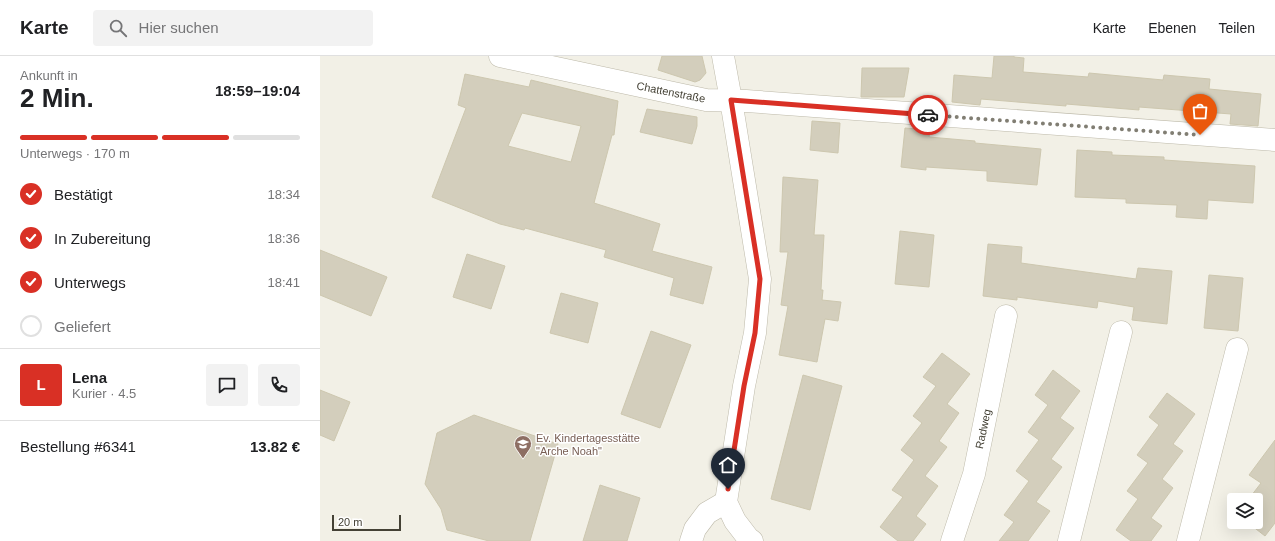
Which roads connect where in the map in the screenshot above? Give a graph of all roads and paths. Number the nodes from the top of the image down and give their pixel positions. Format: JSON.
{"nodes":[{"id":1,"x":500,"y":56,"type":"edge"},
{"id":2,"x":723,"y":56,"type":"edge"},
{"id":3,"x":731,"y":100,"type":"junction"},
{"id":4,"x":1275,"y":140,"type":"edge"},
{"id":5,"x":1006,"y":316,"type":"dead end"},
{"id":6,"x":1121,"y":332,"type":"dead end"},
{"id":7,"x":1237,"y":349,"type":"dead end"},
{"id":8,"x":726,"y":502,"type":"junction"},
{"id":9,"x":690,"y":541,"type":"edge"},
{"id":10,"x":752,"y":541,"type":"edge"},
{"id":11,"x":952,"y":541,"type":"edge"},
{"id":12,"x":1069,"y":541,"type":"edge"},
{"id":13,"x":1188,"y":541,"type":"edge"}],
"edges":[{"from":1,"to":3,"type":"street","name":"Chattenstraße"},
{"from":2,"to":3,"type":"street"},
{"from":3,"to":4,"type":"street","name":"Chattenstraße"},
{"from":3,"to":8,"type":"street"},
{"from":5,"to":11,"type":"street","name":"Radweg"},
{"from":6,"to":12,"type":"street"},
{"from":7,"to":13,"type":"street"},
{"from":8,"to":9,"type":"street"},
{"from":8,"to":10,"type":"street"}]}
